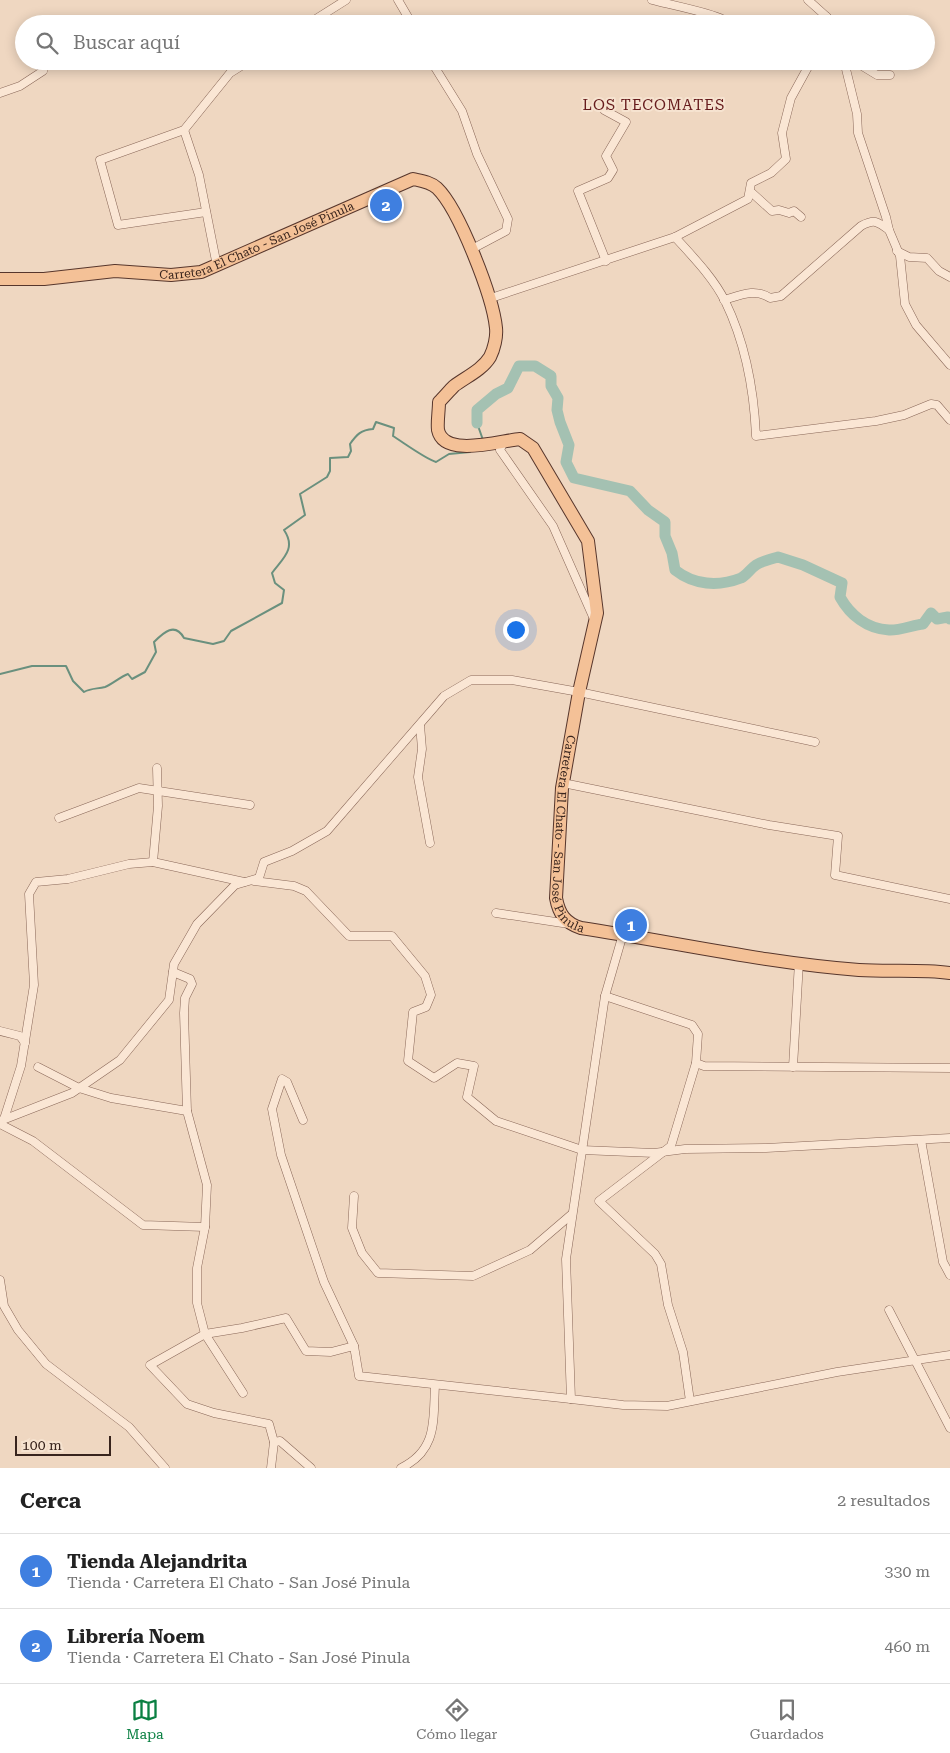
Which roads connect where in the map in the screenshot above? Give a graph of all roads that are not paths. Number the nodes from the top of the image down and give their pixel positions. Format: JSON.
{"nodes":[{"id":1,"x":346,"y":0,"type":"edge"},
{"id":2,"x":398,"y":0,"type":"edge"},
{"id":3,"x":652,"y":0,"type":"edge"},
{"id":4,"x":808,"y":0,"type":"edge"},
{"id":5,"x":322,"y":15,"type":"edge"},
{"id":6,"x":407,"y":15,"type":"edge"},
{"id":7,"x":717,"y":15,"type":"edge"},
{"id":8,"x":824,"y":15,"type":"edge"},
{"id":9,"x":235,"y":70,"type":"edge"},
{"id":10,"x":437,"y":70,"type":"edge"},
{"id":11,"x":806,"y":70,"type":"edge"},
{"id":12,"x":846,"y":70,"type":"edge"},
{"id":13,"x":868,"y":70,"type":"edge"},
{"id":14,"x":43,"y":71,"type":"dead end"},
{"id":15,"x":890,"y":75,"type":"dead end"},
{"id":16,"x":0,"y":93,"type":"edge"},
{"id":17,"x":604,"y":110,"type":"dead end"},
{"id":18,"x":184,"y":130,"type":"junction"},
{"id":19,"x":751,"y":192,"type":"junction"},
{"id":20,"x":206,"y":212,"type":"junction"},
{"id":21,"x":801,"y":216,"type":"dead end"},
{"id":22,"x":888,"y":230,"type":"junction"},
{"id":23,"x":675,"y":237,"type":"junction"},
{"id":24,"x":472,"y":249,"type":"junction"},
{"id":25,"x":897,"y":251,"type":"junction"},
{"id":26,"x":606,"y":261,"type":"junction"},
{"id":27,"x":217,"y":266,"type":"junction"},
{"id":28,"x":950,"y":277,"type":"edge"},
{"id":29,"x":0,"y":279,"type":"edge"},
{"id":30,"x":488,"y":299,"type":"junction"},
{"id":31,"x":724,"y":300,"type":"junction"},
{"id":32,"x":950,"y":365,"type":"edge"},
{"id":33,"x":950,"y":420,"type":"edge"},
{"id":34,"x":500,"y":441,"type":"junction"},
{"id":35,"x":595,"y":622,"type":"junction"},
{"id":36,"x":579,"y":692,"type":"junction"},
{"id":37,"x":420,"y":725,"type":"junction"},
{"id":38,"x":815,"y":742,"type":"dead end"},
{"id":39,"x":157,"y":768,"type":"dead end"},
{"id":40,"x":563,"y":783,"type":"junction"},
{"id":41,"x":158,"y":789,"type":"junction"},
{"id":42,"x":250,"y":805,"type":"dead end"},
{"id":43,"x":59,"y":818,"type":"dead end"},
{"id":44,"x":430,"y":843,"type":"dead end"},
{"id":45,"x":153,"y":862,"type":"junction"},
{"id":46,"x":249,"y":881,"type":"junction"},
{"id":47,"x":950,"y":900,"type":"edge"},
{"id":48,"x":496,"y":913,"type":"dead end"},
{"id":49,"x":569,"y":924,"type":"junction"},
{"id":50,"x":623,"y":934,"type":"junction"},
{"id":51,"x":800,"y":962,"type":"junction"},
{"id":52,"x":173,"y":972,"type":"junction"},
{"id":53,"x":950,"y":973,"type":"edge"},
{"id":54,"x":605,"y":996,"type":"junction"},
{"id":55,"x":0,"y":1032,"type":"edge"},
{"id":56,"x":25,"y":1043,"type":"junction"},
{"id":57,"x":696,"y":1063,"type":"junction"},
{"id":58,"x":38,"y":1067,"type":"dead end"},
{"id":59,"x":793,"y":1067,"type":"junction"},
{"id":60,"x":950,"y":1068,"type":"edge"},
{"id":61,"x":79,"y":1088,"type":"junction"},
{"id":62,"x":188,"y":1112,"type":"junction"},
{"id":63,"x":303,"y":1120,"type":"dead end"},
{"id":64,"x":1,"y":1121,"type":"edge"},
{"id":65,"x":950,"y":1138,"type":"edge"},
{"id":66,"x":921,"y":1140,"type":"junction"},
{"id":67,"x":582,"y":1150,"type":"junction"},
{"id":68,"x":664,"y":1152,"type":"junction"},
{"id":69,"x":354,"y":1196,"type":"dead end"},
{"id":70,"x":572,"y":1214,"type":"junction"},
{"id":71,"x":206,"y":1227,"type":"junction"},
{"id":72,"x":950,"y":1275,"type":"edge"},
{"id":73,"x":0,"y":1280,"type":"edge"},
{"id":74,"x":888,"y":1310,"type":"dead end"},
{"id":75,"x":205,"y":1334,"type":"junction"},
{"id":76,"x":354,"y":1346,"type":"junction"},
{"id":77,"x":950,"y":1355,"type":"edge"},
{"id":78,"x":916,"y":1359,"type":"junction"},
{"id":79,"x":435,"y":1384,"type":"junction"},
{"id":80,"x":243,"y":1393,"type":"dead end"},
{"id":81,"x":571,"y":1399,"type":"junction"},
{"id":82,"x":690,"y":1401,"type":"junction"},
{"id":83,"x":950,"y":1428,"type":"edge"},
{"id":84,"x":274,"y":1442,"type":"junction"},
{"id":85,"x":165,"y":1468,"type":"edge"},
{"id":86,"x":271,"y":1468,"type":"edge"},
{"id":87,"x":311,"y":1468,"type":"edge"},
{"id":88,"x":401,"y":1468,"type":"edge"}],
"edges":[{"from":1,"to":5,"type":"street"},
{"from":2,"to":6,"type":"street"},
{"from":3,"to":7,"type":"street"},
{"from":4,"to":8,"type":"street"},
{"from":9,"to":18,"type":"street"},
{"from":10,"to":24,"type":"street"},
{"from":11,"to":19,"type":"street"},
{"from":12,"to":22,"type":"street"},
{"from":13,"to":15,"type":"street"},
{"from":14,"to":16,"type":"street"},
{"from":17,"to":26,"type":"street"},
{"from":18,"to":20,"type":"street"},
{"from":18,"to":20,"type":"street"},
{"from":19,"to":21,"type":"street"},
{"from":19,"to":23,"type":"street"},
{"from":20,"to":27,"type":"street"},
{"from":22,"to":25,"type":"street"},
{"from":22,"to":31,"type":"street"},
{"from":23,"to":26,"type":"street"},
{"from":23,"to":31,"type":"street"},
{"from":24,"to":27,"type":"main road","name":"Carretera El Chato - San José Pinula"},
{"from":24,"to":30,"type":"main road","name":"Carretera El Chato - San José Pinula"},
{"from":25,"to":28,"type":"street"},
{"from":25,"to":32,"type":"street"},
{"from":26,"to":30,"type":"street"},
{"from":27,"to":29,"type":"main road","name":"Carretera El Chato - San José Pinula"},
{"from":30,"to":34,"type":"main road","name":"Carretera El Chato - San José Pinula"},
{"from":31,"to":33,"type":"street"},
{"from":34,"to":35,"type":"street"},
{"from":34,"to":35,"type":"main road","name":"Carretera El Chato - San José Pinula"},
{"from":35,"to":36,"type":"main road","name":"Carretera El Chato - San José Pinula"},
{"from":36,"to":37,"type":"street"},
{"from":36,"to":38,"type":"street"},
{"from":36,"to":40,"type":"main road","name":"Carretera El Chato - San José Pinula"},
{"from":37,"to":44,"type":"street"},
{"from":37,"to":46,"type":"street"},
{"from":39,"to":41,"type":"street"},
{"from":40,"to":47,"type":"street"},
{"from":40,"to":49,"type":"main road","name":"Carretera El Chato - San José Pinula"},
{"from":41,"to":42,"type":"street"},
{"from":41,"to":43,"type":"street"},
{"from":41,"to":45,"type":"street"},
{"from":45,"to":46,"type":"street"},
{"from":45,"to":56,"type":"street"},
{"from":46,"to":52,"type":"street"},
{"from":46,"to":67,"type":"street"},
{"from":48,"to":49,"type":"street"},
{"from":49,"to":50,"type":"main road","name":"Carretera El Chato - San José Pinula"},
{"from":50,"to":51,"type":"main road","name":"Carretera El Chato - San José Pinula"},
{"from":50,"to":54,"type":"street"},
{"from":51,"to":53,"type":"main road","name":"Carretera El Chato - San José Pinula"},
{"from":51,"to":59,"type":"street"},
{"from":52,"to":61,"type":"street"},
{"from":52,"to":62,"type":"street"},
{"from":54,"to":57,"type":"street"},
{"from":54,"to":67,"type":"street"},
{"from":55,"to":56,"type":"street"},
{"from":56,"to":64,"type":"street"},
{"from":57,"to":59,"type":"street"},
{"from":57,"to":68,"type":"street"},
{"from":58,"to":61,"type":"street"},
{"from":59,"to":60,"type":"street"},
{"from":61,"to":62,"type":"street"},
{"from":61,"to":64,"type":"street"},
{"from":62,"to":71,"type":"street"},
{"from":63,"to":76,"type":"street"},
{"from":64,"to":71,"type":"street"},
{"from":65,"to":66,"type":"street"},
{"from":66,"to":68,"type":"street"},
{"from":66,"to":72,"type":"street"},
{"from":67,"to":68,"type":"street"},
{"from":67,"to":70,"type":"street"},
{"from":68,"to":82,"type":"street"},
{"from":69,"to":70,"type":"street"},
{"from":70,"to":81,"type":"street"},
{"from":71,"to":75,"type":"street"},
{"from":73,"to":85,"type":"street"},
{"from":74,"to":78,"type":"street"},
{"from":75,"to":76,"type":"street"},
{"from":75,"to":80,"type":"street"},
{"from":75,"to":84,"type":"street"},
{"from":76,"to":79,"type":"street"},
{"from":77,"to":78,"type":"street"},
{"from":78,"to":82,"type":"street"},
{"from":78,"to":83,"type":"street"},
{"from":79,"to":81,"type":"street"},
{"from":79,"to":88,"type":"street"},
{"from":81,"to":82,"type":"street"},
{"from":84,"to":86,"type":"street"},
{"from":84,"to":87,"type":"street"}]}
